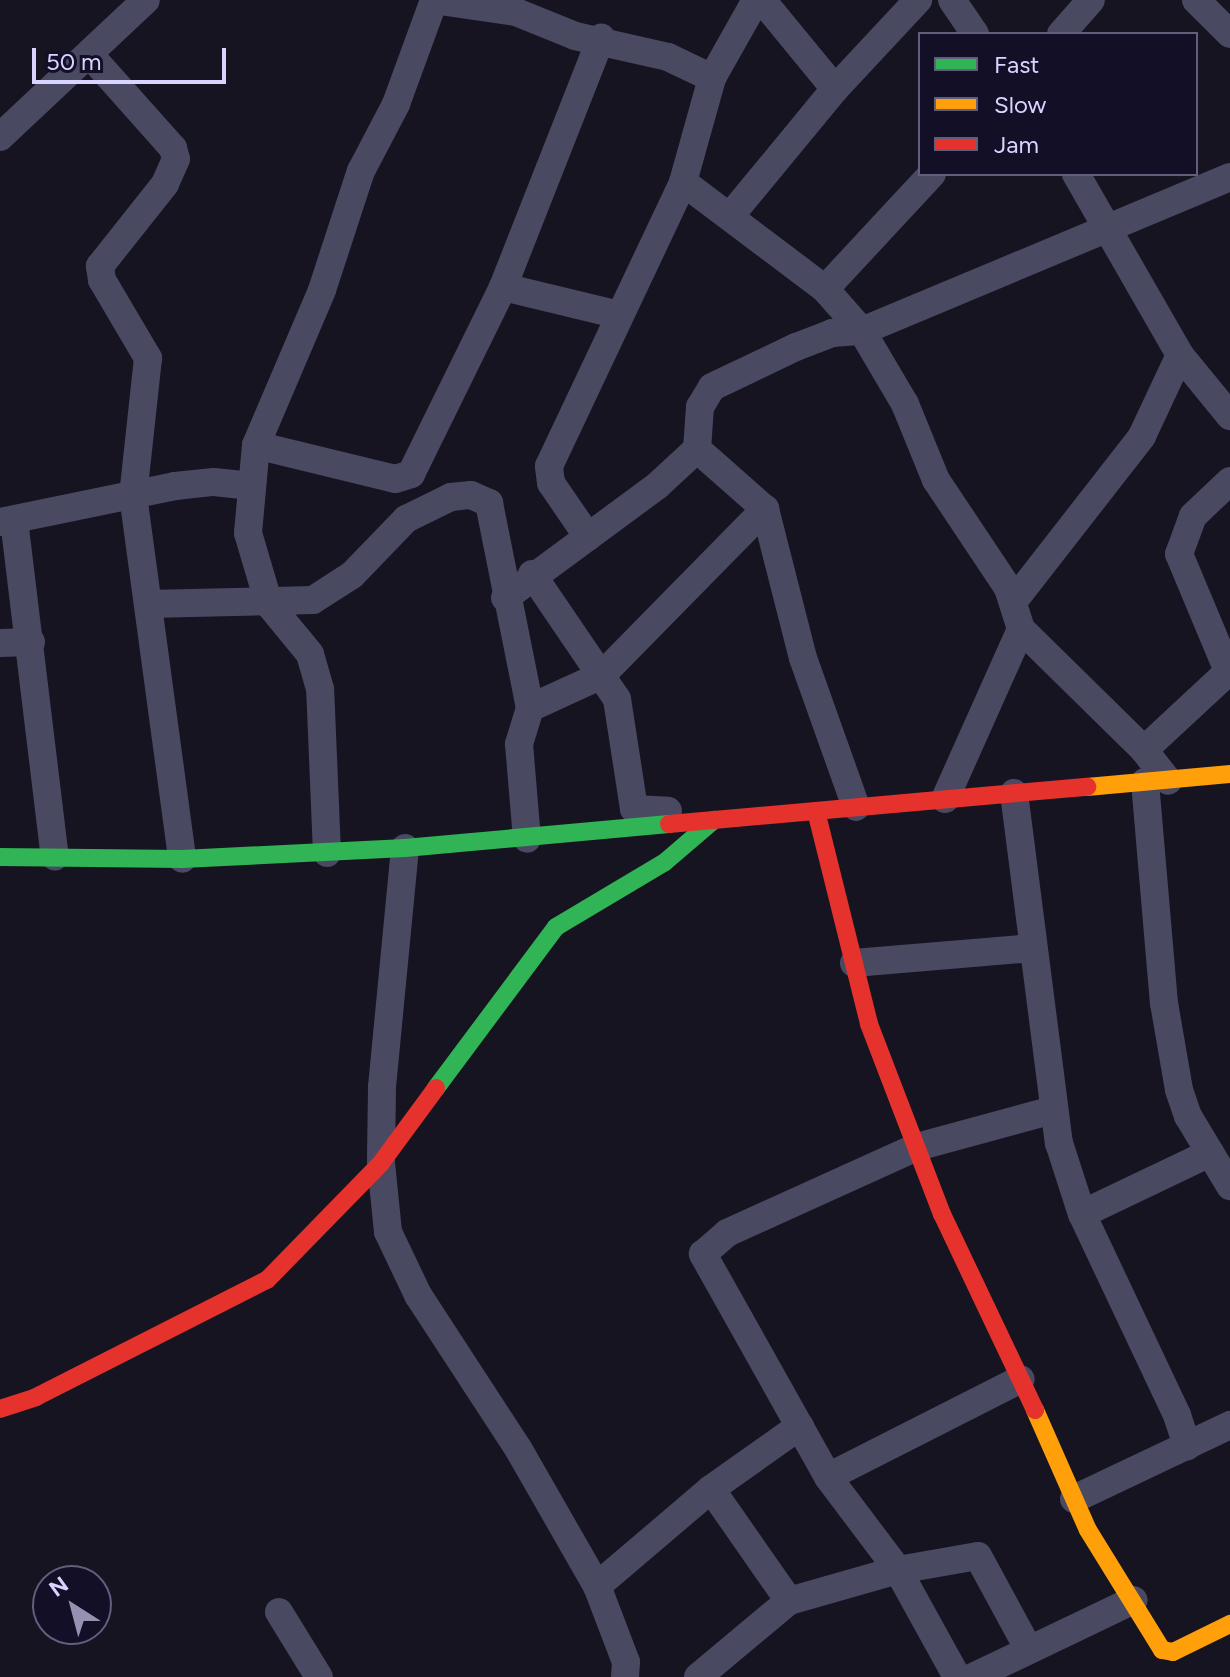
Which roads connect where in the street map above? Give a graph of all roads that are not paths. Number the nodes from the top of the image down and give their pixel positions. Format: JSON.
{"nodes":[{"id":1,"x":434,"y":0,"type":"edge"},
{"id":2,"x":759,"y":0,"type":"edge"},
{"id":3,"x":918,"y":0,"type":"edge"},
{"id":4,"x":952,"y":0,"type":"edge"},
{"id":5,"x":1091,"y":0,"type":"edge"},
{"id":6,"x":1196,"y":0,"type":"edge"},
{"id":7,"x":143,"y":1,"type":"edge"},
{"id":8,"x":974,"y":32,"type":"edge"},
{"id":9,"x":1063,"y":32,"type":"edge"},
{"id":10,"x":1230,"y":34,"type":"edge"},
{"id":11,"x":601,"y":38,"type":"junction"},
{"id":12,"x":90,"y":55,"type":"junction"},
{"id":13,"x":712,"y":78,"type":"junction"},
{"id":14,"x":835,"y":89,"type":"junction"},
{"id":15,"x":0,"y":137,"type":"edge"},
{"id":16,"x":930,"y":176,"type":"edge"},
{"id":17,"x":1077,"y":176,"type":"edge"},
{"id":18,"x":1230,"y":177,"type":"edge"},
{"id":19,"x":683,"y":182,"type":"junction"},
{"id":20,"x":731,"y":215,"type":"junction"},
{"id":21,"x":1106,"y":225,"type":"junction"},
{"id":22,"x":503,"y":287,"type":"junction"},
{"id":23,"x":825,"y":289,"type":"junction"},
{"id":24,"x":620,"y":315,"type":"junction"},
{"id":25,"x":862,"y":331,"type":"junction"},
{"id":26,"x":1180,"y":355,"type":"junction"},
{"id":27,"x":1230,"y":416,"type":"edge"},
{"id":28,"x":256,"y":445,"type":"junction"},
{"id":29,"x":697,"y":449,"type":"junction"},
{"id":30,"x":1230,"y":481,"type":"edge"},
{"id":31,"x":252,"y":486,"type":"junction"},
{"id":32,"x":133,"y":495,"type":"junction"},
{"id":33,"x":765,"y":509,"type":"junction"},
{"id":34,"x":7,"y":521,"type":"edge"},
{"id":35,"x":588,"y":537,"type":"junction"},
{"id":36,"x":532,"y":574,"type":"junction"},
{"id":37,"x":505,"y":598,"type":"junction"},
{"id":38,"x":1013,"y":602,"type":"junction"},
{"id":39,"x":149,"y":604,"type":"junction"},
{"id":40,"x":269,"y":604,"type":"junction"},
{"id":41,"x":1021,"y":629,"type":"junction"},
{"id":42,"x":31,"y":642,"type":"junction"},
{"id":43,"x":0,"y":643,"type":"edge"},
{"id":44,"x":1229,"y":670,"type":"edge"},
{"id":45,"x":602,"y":675,"type":"junction"},
{"id":46,"x":530,"y":708,"type":"junction"},
{"id":47,"x":1144,"y":750,"type":"junction"},
{"id":48,"x":1230,"y":774,"type":"edge"},
{"id":49,"x":1156,"y":782,"type":"junction"},
{"id":50,"x":1014,"y":793,"type":"junction"},
{"id":51,"x":945,"y":799,"type":"junction"},
{"id":52,"x":856,"y":807,"type":"junction"},
{"id":53,"x":816,"y":811,"type":"junction"},
{"id":54,"x":765,"y":816,"type":"junction"},
{"id":55,"x":714,"y":820,"type":"junction"},
{"id":56,"x":527,"y":839,"type":"junction"},
{"id":57,"x":405,"y":848,"type":"junction"},
{"id":58,"x":327,"y":853,"type":"junction"},
{"id":59,"x":0,"y":857,"type":"edge"},
{"id":60,"x":55,"y":857,"type":"junction"},
{"id":61,"x":182,"y":859,"type":"junction"},
{"id":62,"x":1032,"y":948,"type":"junction"},
{"id":63,"x":854,"y":963,"type":"junction"},
{"id":64,"x":1053,"y":1110,"type":"junction"},
{"id":65,"x":917,"y":1147,"type":"junction"},
{"id":66,"x":1210,"y":1153,"type":"junction"},
{"id":67,"x":381,"y":1163,"type":"junction"},
{"id":68,"x":1230,"y":1186,"type":"edge"},
{"id":69,"x":1082,"y":1214,"type":"junction"},
{"id":70,"x":1021,"y":1379,"type":"junction"},
{"id":71,"x":0,"y":1409,"type":"edge"},
{"id":72,"x":1230,"y":1425,"type":"edge"},
{"id":73,"x":800,"y":1426,"type":"junction"},
{"id":74,"x":1187,"y":1446,"type":"junction"},
{"id":75,"x":828,"y":1477,"type":"junction"},
{"id":76,"x":711,"y":1489,"type":"junction"},
{"id":77,"x":1074,"y":1499,"type":"junction"},
{"id":78,"x":898,"y":1570,"type":"junction"},
{"id":79,"x":597,"y":1586,"type":"junction"},
{"id":80,"x":1134,"y":1600,"type":"junction"},
{"id":81,"x":789,"y":1601,"type":"junction"},
{"id":82,"x":279,"y":1612,"type":"dead end"},
{"id":83,"x":1230,"y":1624,"type":"edge"},
{"id":84,"x":1029,"y":1650,"type":"junction"},
{"id":85,"x":319,"y":1677,"type":"edge"},
{"id":86,"x":625,"y":1677,"type":"edge"},
{"id":87,"x":698,"y":1677,"type":"edge"},
{"id":88,"x":957,"y":1677,"type":"edge"},
{"id":89,"x":973,"y":1677,"type":"edge"}],
"edges":[{"from":1,"to":11,"type":"street"},
{"from":1,"to":28,"type":"street"},
{"from":2,"to":13,"type":"street"},
{"from":2,"to":14,"type":"street"},
{"from":3,"to":14,"type":"street"},
{"from":4,"to":8,"type":"street"},
{"from":5,"to":9,"type":"street"},
{"from":6,"to":10,"type":"street"},
{"from":7,"to":12,"type":"street"},
{"from":11,"to":13,"type":"street"},
{"from":11,"to":22,"type":"street"},
{"from":12,"to":15,"type":"street"},
{"from":12,"to":32,"type":"street"},
{"from":13,"to":19,"type":"street"},
{"from":14,"to":20,"type":"street"},
{"from":16,"to":23,"type":"street"},
{"from":17,"to":21,"type":"street"},
{"from":18,"to":21,"type":"street"},
{"from":19,"to":20,"type":"street"},
{"from":19,"to":24,"type":"street"},
{"from":20,"to":23,"type":"street"},
{"from":21,"to":25,"type":"street"},
{"from":21,"to":26,"type":"street"},
{"from":22,"to":24,"type":"street"},
{"from":22,"to":28,"type":"street"},
{"from":23,"to":25,"type":"street"},
{"from":24,"to":35,"type":"street"},
{"from":25,"to":29,"type":"street"},
{"from":25,"to":38,"type":"street"},
{"from":26,"to":27,"type":"street"},
{"from":26,"to":38,"type":"street"},
{"from":28,"to":31,"type":"street"},
{"from":29,"to":33,"type":"street"},
{"from":29,"to":35,"type":"street"},
{"from":30,"to":44,"type":"street"},
{"from":31,"to":32,"type":"street"},
{"from":31,"to":40,"type":"street"},
{"from":32,"to":34,"type":"street"},
{"from":32,"to":39,"type":"street"},
{"from":33,"to":45,"type":"street"},
{"from":33,"to":52,"type":"street"},
{"from":34,"to":42,"type":"street"},
{"from":35,"to":36,"type":"street"},
{"from":36,"to":37,"type":"street"},
{"from":36,"to":45,"type":"street"},
{"from":37,"to":40,"type":"street"},
{"from":37,"to":46,"type":"street"},
{"from":38,"to":41,"type":"street"},
{"from":39,"to":40,"type":"street"},
{"from":39,"to":61,"type":"street"},
{"from":40,"to":58,"type":"street"},
{"from":41,"to":47,"type":"street"},
{"from":41,"to":51,"type":"street"},
{"from":42,"to":43,"type":"street"},
{"from":42,"to":60,"type":"street"},
{"from":44,"to":47,"type":"street"},
{"from":45,"to":46,"type":"street"},
{"from":45,"to":54,"type":"street"},
{"from":46,"to":56,"type":"street"},
{"from":47,"to":49,"type":"street"},
{"from":48,"to":49,"type":"street"},
{"from":49,"to":50,"type":"street"},
{"from":49,"to":66,"type":"street"},
{"from":50,"to":51,"type":"street"},
{"from":50,"to":62,"type":"street"},
{"from":51,"to":52,"type":"street"},
{"from":52,"to":53,"type":"street"},
{"from":53,"to":54,"type":"street"},
{"from":53,"to":63,"type":"street"},
{"from":54,"to":55,"type":"street"},
{"from":55,"to":56,"type":"street"},
{"from":55,"to":67,"type":"street"},
{"from":56,"to":57,"type":"street"},
{"from":57,"to":58,"type":"street"},
{"from":57,"to":67,"type":"street"},
{"from":58,"to":61,"type":"street"},
{"from":59,"to":60,"type":"street"},
{"from":60,"to":61,"type":"street"},
{"from":62,"to":63,"type":"street"},
{"from":62,"to":64,"type":"street"},
{"from":63,"to":65,"type":"street"},
{"from":64,"to":65,"type":"street"},
{"from":64,"to":69,"type":"street"},
{"from":65,"to":70,"type":"street"},
{"from":65,"to":73,"type":"street"},
{"from":66,"to":68,"type":"street"},
{"from":66,"to":69,"type":"street"},
{"from":67,"to":71,"type":"street"},
{"from":67,"to":79,"type":"street"},
{"from":69,"to":74,"type":"street"},
{"from":70,"to":75,"type":"street"},
{"from":70,"to":77,"type":"street"},
{"from":72,"to":74,"type":"street"},
{"from":73,"to":75,"type":"street"},
{"from":73,"to":76,"type":"street"},
{"from":74,"to":77,"type":"street"},
{"from":75,"to":78,"type":"street"},
{"from":76,"to":79,"type":"street"},
{"from":76,"to":81,"type":"street"},
{"from":77,"to":80,"type":"street"},
{"from":78,"to":81,"type":"street"},
{"from":78,"to":84,"type":"street"},
{"from":78,"to":88,"type":"street"},
{"from":79,"to":86,"type":"street"},
{"from":80,"to":83,"type":"street"},
{"from":80,"to":84,"type":"street"},
{"from":81,"to":87,"type":"street"},
{"from":82,"to":85,"type":"street"},
{"from":84,"to":89,"type":"street"}]}
